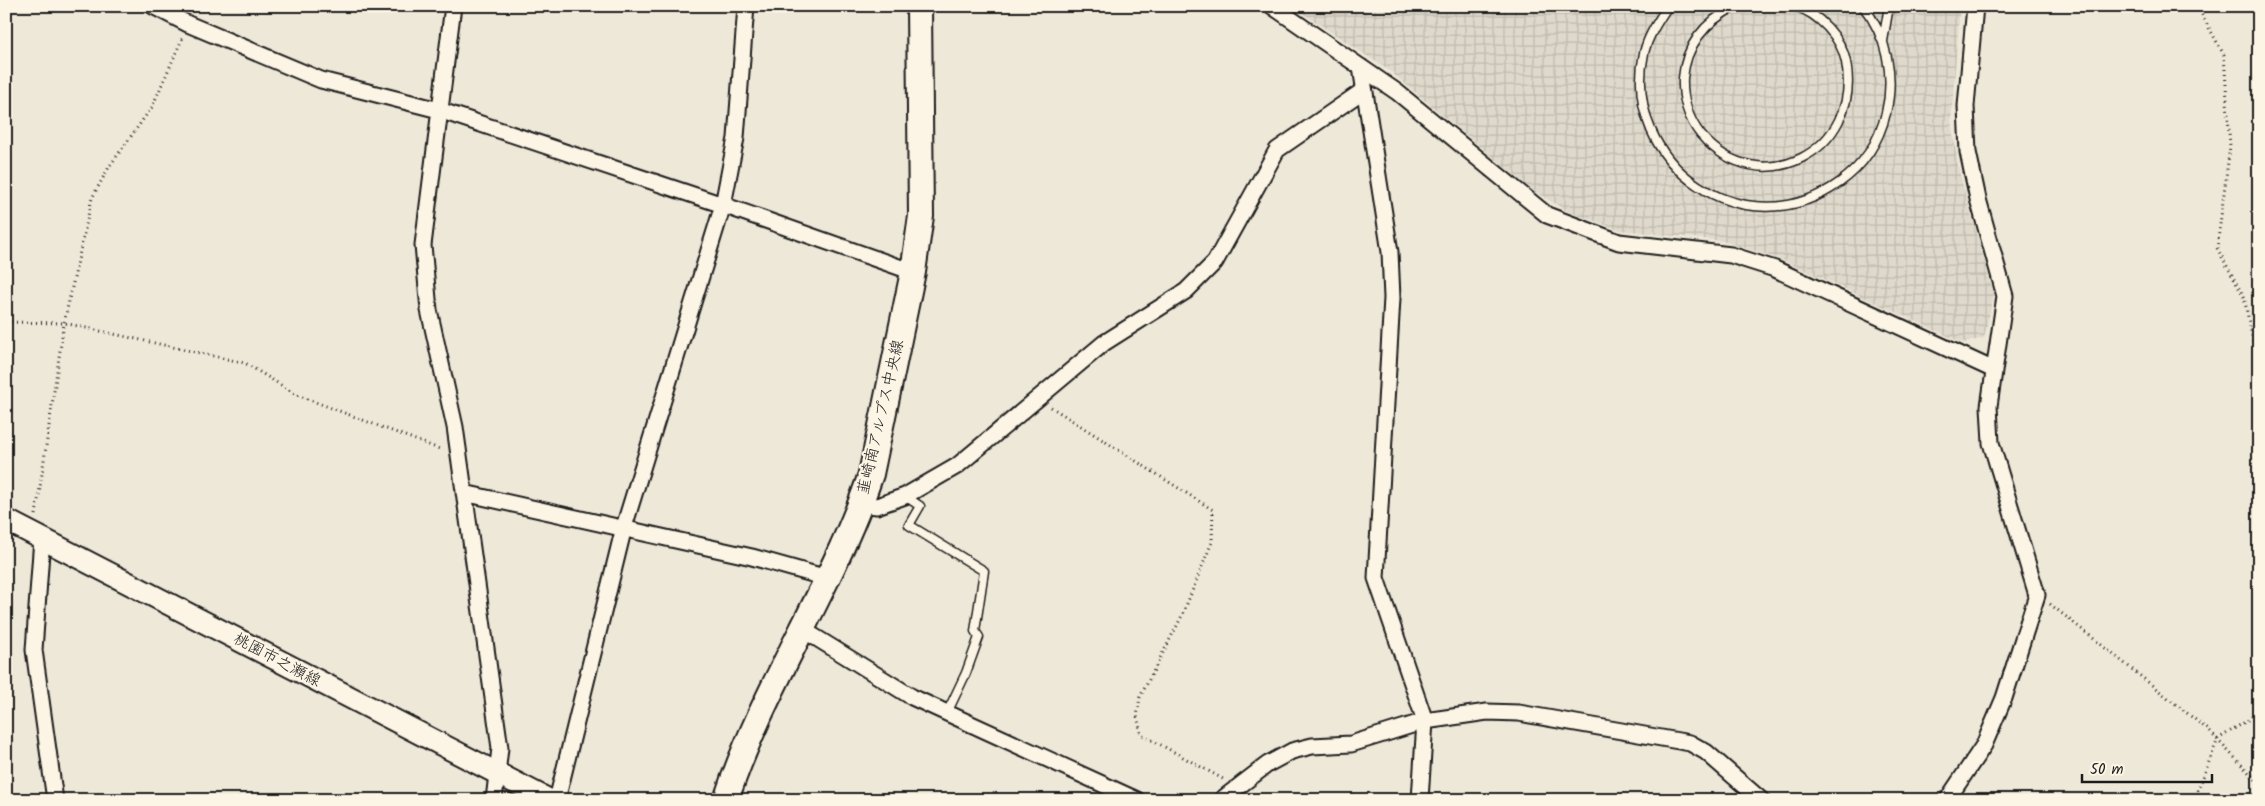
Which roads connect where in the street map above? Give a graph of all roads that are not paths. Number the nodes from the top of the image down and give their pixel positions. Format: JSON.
{"nodes":[{"id":1,"x":153,"y":6,"type":"edge"},
{"id":2,"x":453,"y":6,"type":"edge"},
{"id":3,"x":746,"y":6,"type":"edge"},
{"id":4,"x":919,"y":6,"type":"edge"},
{"id":5,"x":1272,"y":6,"type":"edge"},
{"id":6,"x":1668,"y":6,"type":"edge"},
{"id":7,"x":1736,"y":6,"type":"edge"},
{"id":8,"x":1795,"y":6,"type":"edge"},
{"id":9,"x":1863,"y":6,"type":"edge"},
{"id":10,"x":1889,"y":6,"type":"edge"},
{"id":11,"x":1975,"y":6,"type":"edge"},
{"id":12,"x":1883,"y":42,"type":"junction"},
{"id":13,"x":1361,"y":67,"type":"junction"},
{"id":14,"x":1364,"y":90,"type":"junction"},
{"id":15,"x":438,"y":110,"type":"junction"},
{"id":16,"x":723,"y":205,"type":"junction"},
{"id":17,"x":913,"y":272,"type":"junction"},
{"id":18,"x":1994,"y":370,"type":"junction"},
{"id":19,"x":464,"y":493,"type":"junction"},
{"id":20,"x":905,"y":496,"type":"junction"},
{"id":21,"x":861,"y":504,"type":"junction"},
{"id":22,"x":6,"y":520,"type":"edge"},
{"id":23,"x":624,"y":527,"type":"junction"},
{"id":24,"x":37,"y":536,"type":"junction"},
{"id":25,"x":827,"y":578,"type":"junction"},
{"id":26,"x":802,"y":629,"type":"junction"},
{"id":27,"x":947,"y":714,"type":"junction"},
{"id":28,"x":1425,"y":721,"type":"junction"},
{"id":29,"x":498,"y":775,"type":"junction"},
{"id":30,"x":55,"y":800,"type":"edge"},
{"id":31,"x":494,"y":800,"type":"edge"},
{"id":32,"x":549,"y":800,"type":"edge"},
{"id":33,"x":556,"y":800,"type":"edge"},
{"id":34,"x":726,"y":800,"type":"edge"},
{"id":35,"x":1137,"y":800,"type":"edge"},
{"id":36,"x":1222,"y":800,"type":"edge"},
{"id":37,"x":1420,"y":800,"type":"edge"},
{"id":38,"x":1761,"y":800,"type":"edge"},
{"id":39,"x":1947,"y":800,"type":"edge"}],
"edges":[{"from":1,"to":15,"type":"street"},
{"from":2,"to":15,"type":"street"},
{"from":3,"to":16,"type":"street"},
{"from":4,"to":17,"type":"main road","name":"韮崎南アルプス中央線"},
{"from":5,"to":13,"type":"street"},
{"from":6,"to":12,"type":"lane"},
{"from":7,"to":8,"type":"lane"},
{"from":9,"to":12,"type":"lane"},
{"from":10,"to":12,"type":"lane"},
{"from":11,"to":18,"type":"street"},
{"from":13,"to":14,"type":"street"},
{"from":13,"to":18,"type":"street"},
{"from":14,"to":20,"type":"street"},
{"from":14,"to":28,"type":"street"},
{"from":15,"to":16,"type":"street"},
{"from":15,"to":19,"type":"street"},
{"from":16,"to":17,"type":"street"},
{"from":16,"to":23,"type":"street"},
{"from":17,"to":21,"type":"main road","name":"韮崎南アルプス中央線"},
{"from":18,"to":39,"type":"street"},
{"from":19,"to":23,"type":"street"},
{"from":19,"to":29,"type":"street"},
{"from":20,"to":21,"type":"street"},
{"from":20,"to":27,"type":"lane"},
{"from":21,"to":25,"type":"main road","name":"韮崎南アルプス中央線"},
{"from":22,"to":24,"type":"main road","name":"桃園市之瀬線"},
{"from":23,"to":25,"type":"street"},
{"from":23,"to":33,"type":"street"},
{"from":24,"to":29,"type":"main road","name":"桃園市之瀬線"},
{"from":24,"to":30,"type":"street"},
{"from":25,"to":26,"type":"main road","name":"韮崎南アルプス中央線"},
{"from":26,"to":27,"type":"street"},
{"from":26,"to":34,"type":"main road","name":"韮崎南アルプス中央線"},
{"from":27,"to":35,"type":"street"},
{"from":28,"to":36,"type":"street"},
{"from":28,"to":37,"type":"street"},
{"from":28,"to":38,"type":"street"},
{"from":29,"to":31,"type":"street"},
{"from":29,"to":32,"type":"main road","name":"桃園市之瀬線"}]}
